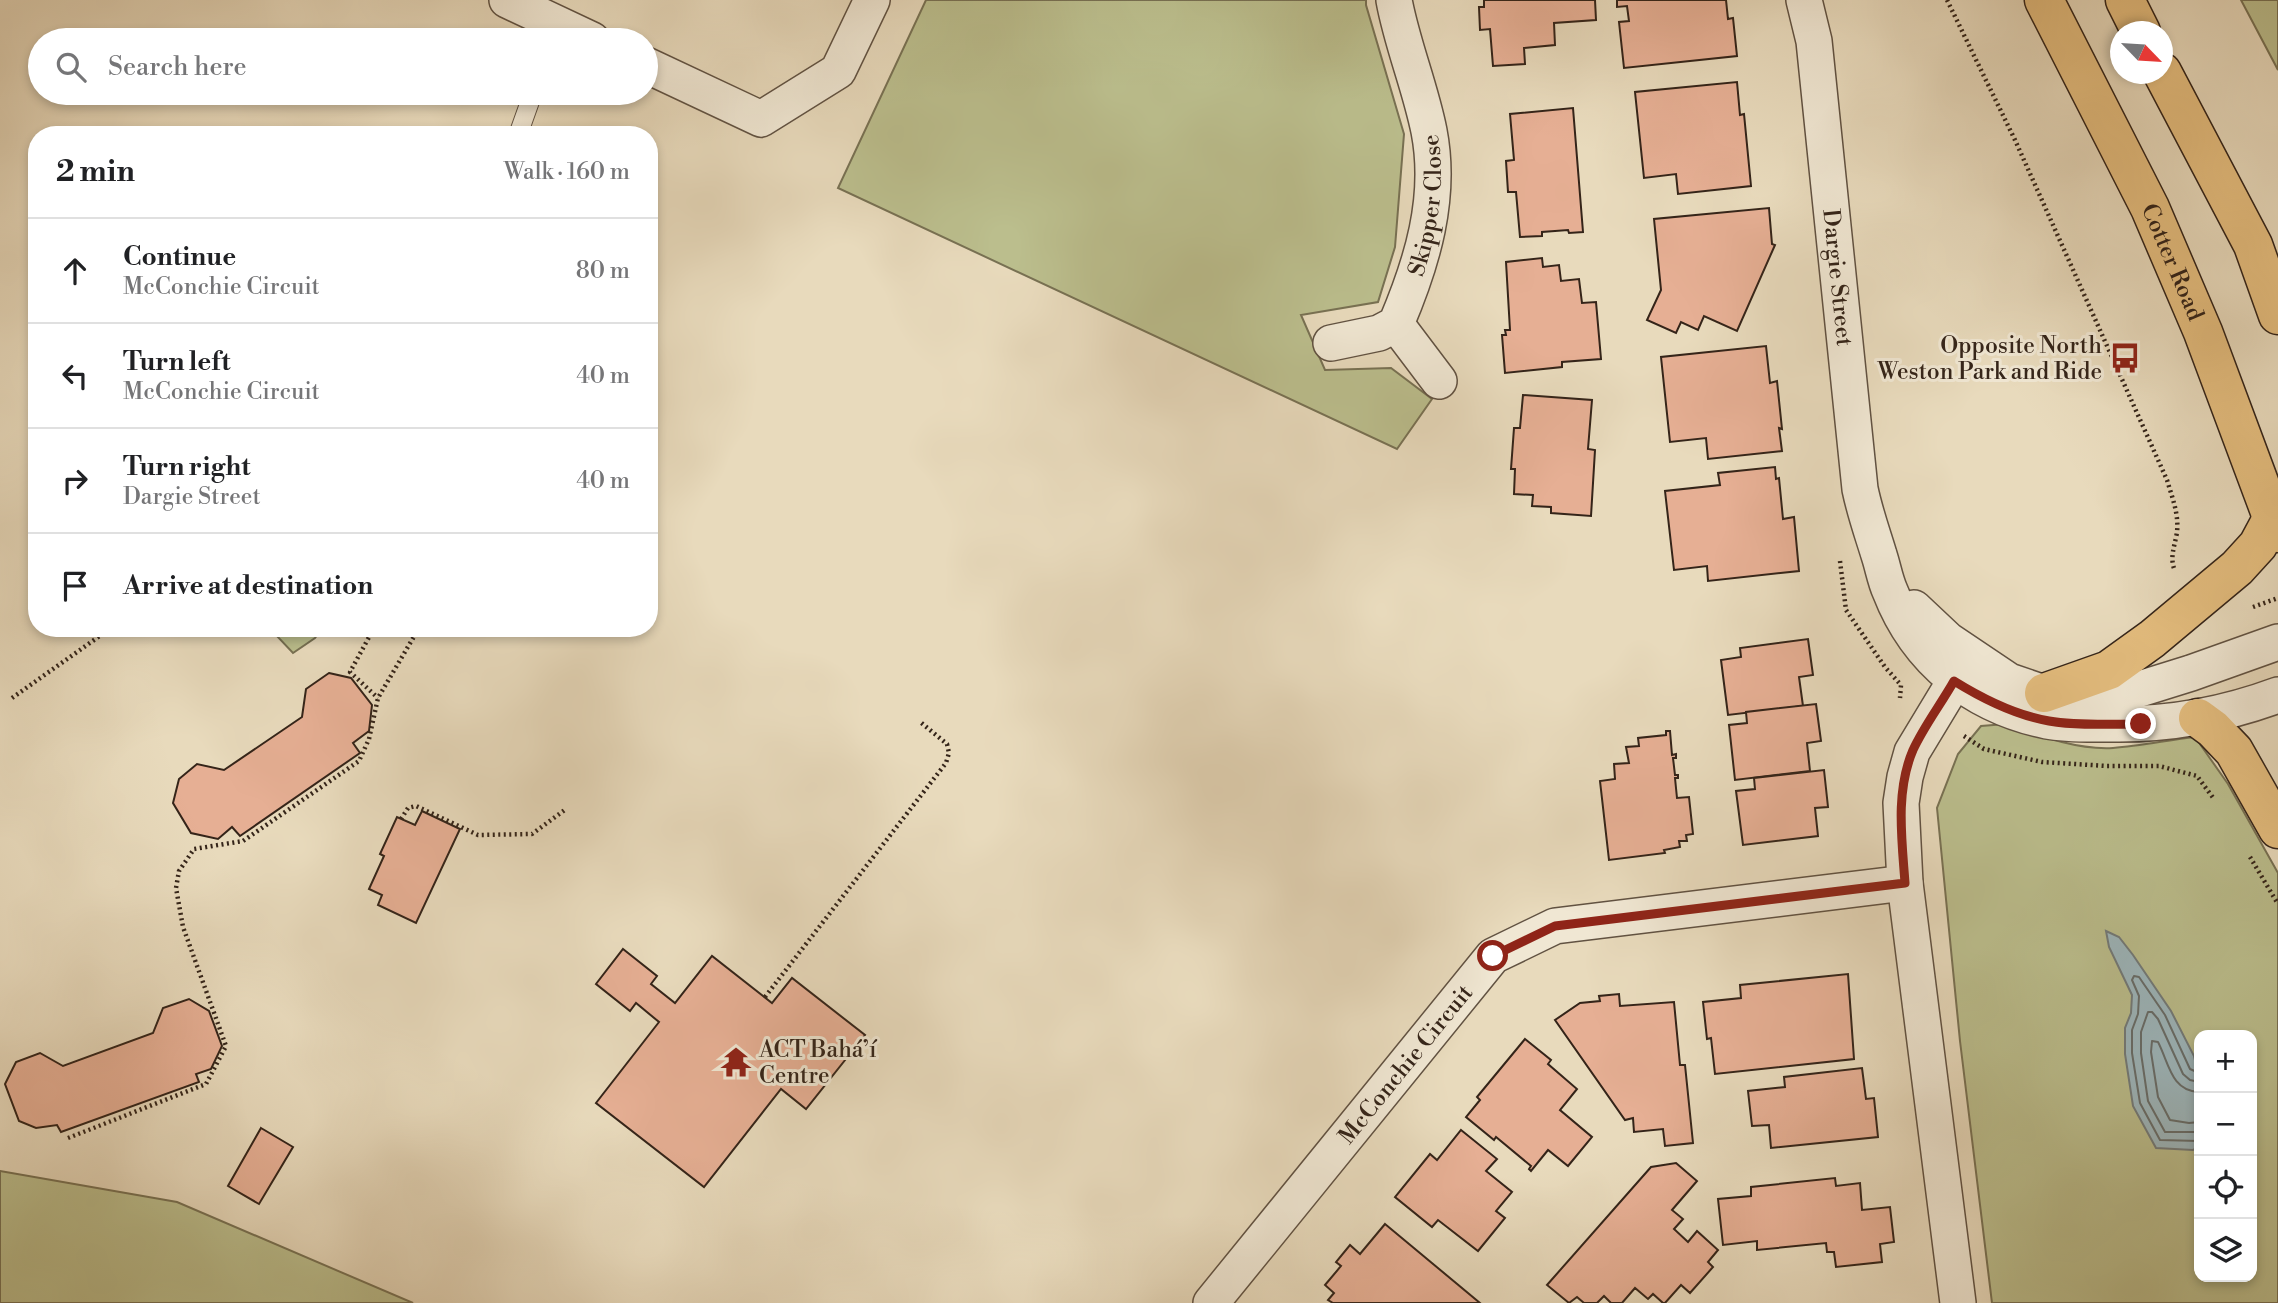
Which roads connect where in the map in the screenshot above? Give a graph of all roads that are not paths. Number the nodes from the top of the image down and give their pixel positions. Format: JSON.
{"nodes":[{"id":1,"x":507,"y":0,"type":"edge"},
{"id":2,"x":872,"y":0,"type":"edge"},
{"id":3,"x":1394,"y":0,"type":"edge"},
{"id":4,"x":1804,"y":0,"type":"edge"},
{"id":5,"x":2044,"y":0,"type":"edge"},
{"id":6,"x":2125,"y":0,"type":"edge"},
{"id":7,"x":2136,"y":21,"type":"edge"},
{"id":8,"x":550,"y":28,"type":"edge"},
{"id":9,"x":658,"y":71,"type":"edge"},
{"id":10,"x":2169,"y":84,"type":"edge"},
{"id":11,"x":529,"y":105,"type":"edge"},
{"id":12,"x":521,"y":126,"type":"edge"},
{"id":13,"x":2265,"y":258,"type":"edge"},
{"id":14,"x":2278,"y":315,"type":"edge"},
{"id":15,"x":1396,"y":324,"type":"junction"},
{"id":16,"x":1331,"y":343,"type":"dead end"},
{"id":17,"x":1439,"y":381,"type":"dead end"},
{"id":18,"x":2275,"y":526,"type":"edge"},
{"id":19,"x":2278,"y":642,"type":"edge"},
{"id":20,"x":1962,"y":668,"type":"junction"},
{"id":21,"x":2044,"y":692,"type":"junction"},
{"id":22,"x":2278,"y":695,"type":"edge"},
{"id":23,"x":2198,"y":718,"type":"junction"},
{"id":24,"x":2278,"y":829,"type":"edge"},
{"id":25,"x":1905,"y":883,"type":"junction"},
{"id":26,"x":1211,"y":1303,"type":"edge"},
{"id":27,"x":1958,"y":1303,"type":"edge"}],
"edges":[{"from":1,"to":8,"type":"street"},
{"from":2,"to":9,"type":"street"},
{"from":3,"to":15,"type":"street","name":"Skipper Close"},
{"from":4,"to":20,"type":"street","name":"Dargie Street"},
{"from":5,"to":18,"type":"main road","name":"Cotter Road"},
{"from":6,"to":7,"type":"main road"},
{"from":10,"to":13,"type":"main road"},
{"from":11,"to":12,"type":"lane"},
{"from":13,"to":14,"type":"main road"},
{"from":15,"to":16,"type":"street"},
{"from":15,"to":17,"type":"street"},
{"from":18,"to":21,"type":"main road"},
{"from":19,"to":21,"type":"street","name":"Dargie Street"},
{"from":20,"to":21,"type":"street","name":"Dargie Street"},
{"from":20,"to":23,"type":"street","name":"Dargie Street"},
{"from":20,"to":25,"type":"street"},
{"from":22,"to":23,"type":"street","name":"Dargie Street"},
{"from":23,"to":24,"type":"main road"},
{"from":25,"to":26,"type":"street","name":"McConchie Circuit"},
{"from":25,"to":27,"type":"street"}]}
